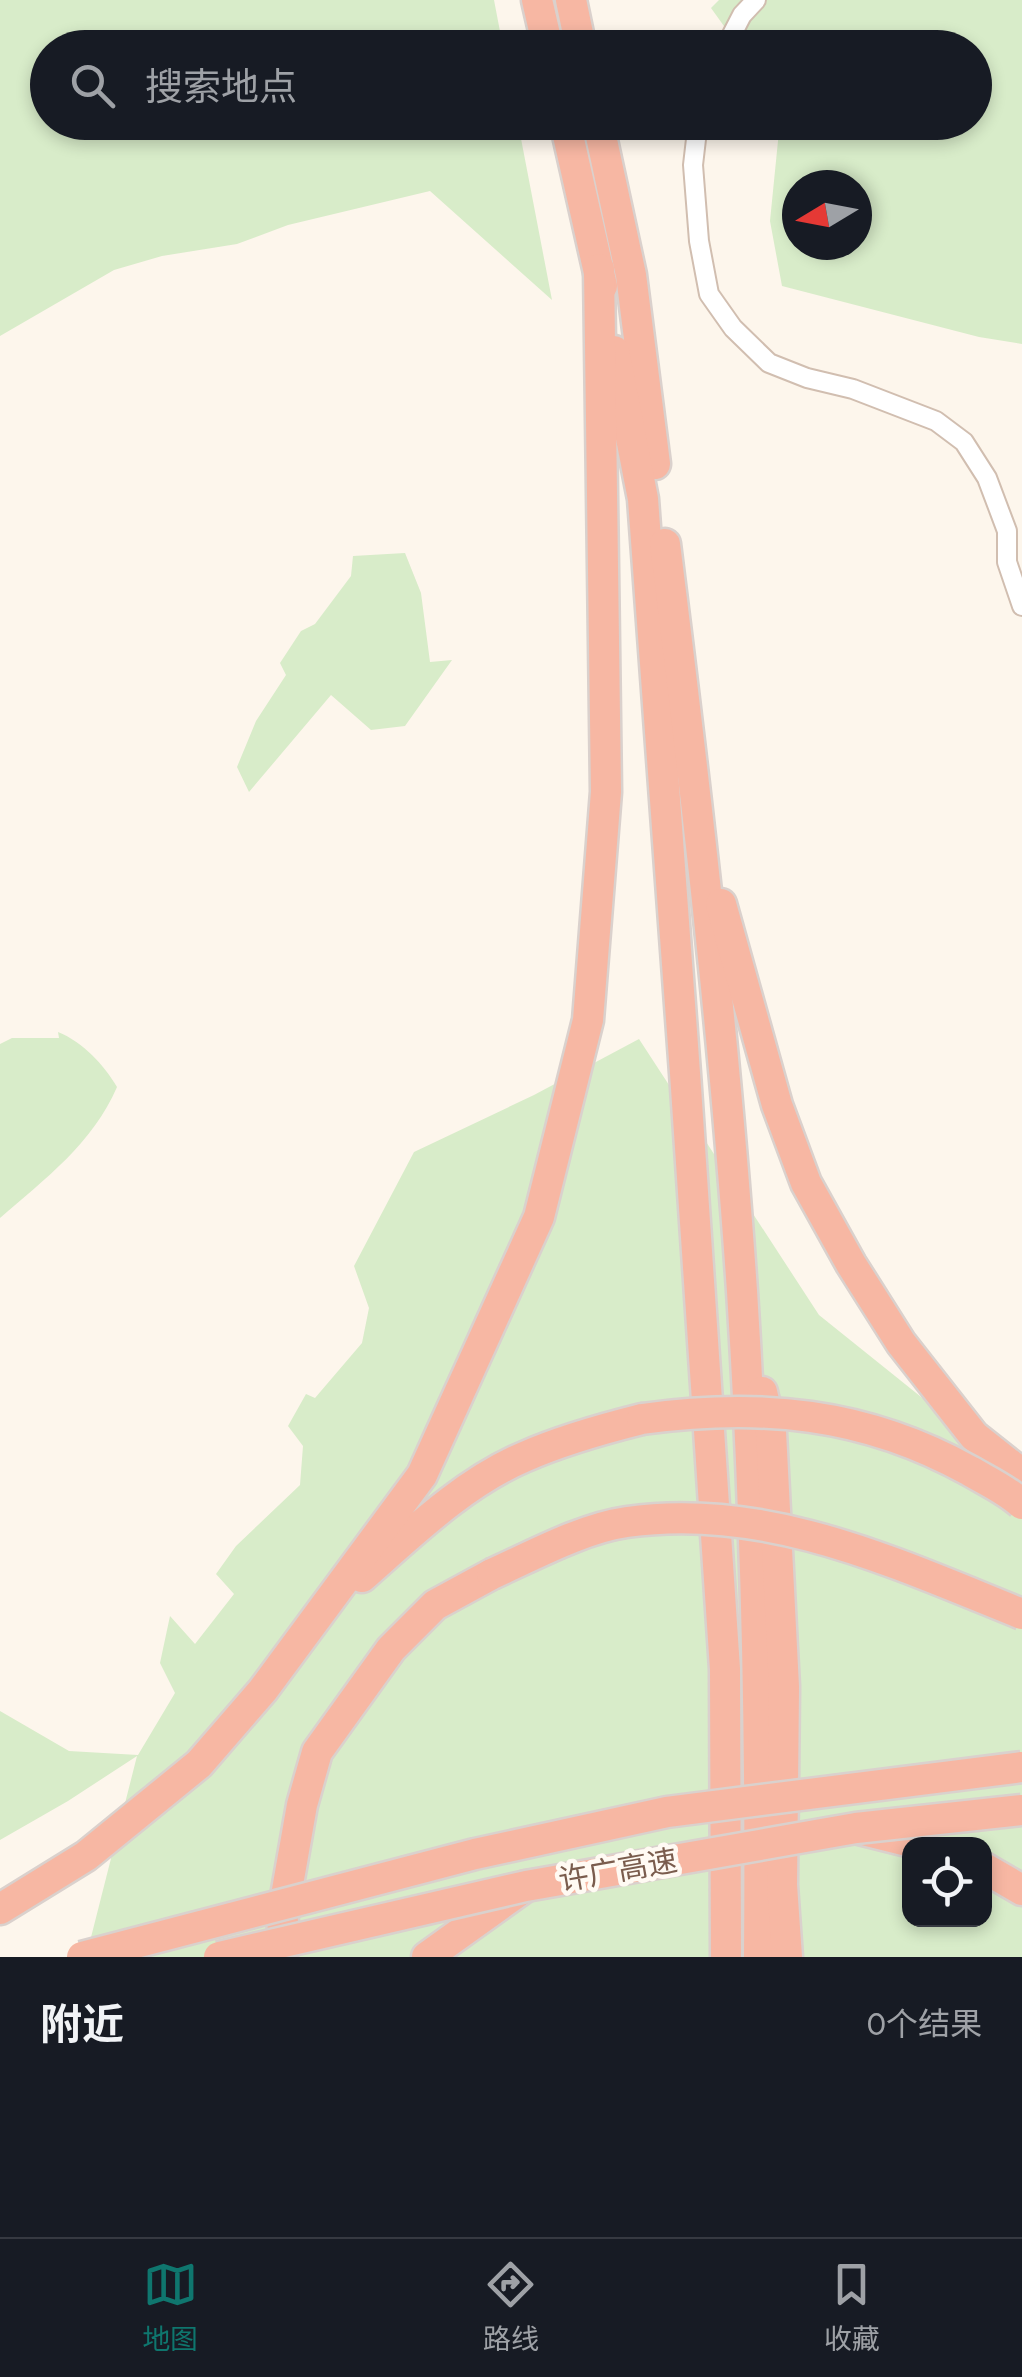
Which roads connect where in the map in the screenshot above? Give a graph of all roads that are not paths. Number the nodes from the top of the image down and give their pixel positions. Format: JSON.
{"nodes":[{"id":1,"x":537,"y":0,"type":"edge"},
{"id":2,"x":570,"y":0,"type":"edge"},
{"id":3,"x":756,"y":0,"type":"edge"},
{"id":4,"x":544,"y":30,"type":"edge"},
{"id":5,"x":577,"y":30,"type":"edge"},
{"id":6,"x":735,"y":30,"type":"edge"},
{"id":7,"x":569,"y":140,"type":"edge"},
{"id":8,"x":602,"y":140,"type":"edge"},
{"id":9,"x":695,"y":140,"type":"edge"},
{"id":10,"x":599,"y":269,"type":"junction"},
{"id":11,"x":1022,"y":606,"type":"edge"},
{"id":12,"x":698,"y":826,"type":"junction"},
{"id":13,"x":742,"y":1305,"type":"junction"},
{"id":14,"x":1022,"y":1474,"type":"edge"},
{"id":15,"x":1022,"y":1504,"type":"edge"},
{"id":16,"x":1022,"y":1614,"type":"edge"},
{"id":17,"x":312,"y":1623,"type":"junction"},
{"id":18,"x":725,"y":1669,"type":"junction"},
{"id":19,"x":1022,"y":1767,"type":"edge"},
{"id":20,"x":1022,"y":1810,"type":"edge"},
{"id":21,"x":856,"y":1828,"type":"junction"},
{"id":22,"x":902,"y":1840,"type":"edge"},
{"id":23,"x":992,"y":1873,"type":"edge"},
{"id":24,"x":526,"y":1886,"type":"junction"},
{"id":25,"x":1022,"y":1890,"type":"edge"},
{"id":26,"x":0,"y":1910,"type":"edge"},
{"id":27,"x":428,"y":1955,"type":"edge"},
{"id":28,"x":82,"y":1957,"type":"edge"},
{"id":29,"x":218,"y":1957,"type":"edge"},
{"id":30,"x":282,"y":1957,"type":"edge"},
{"id":31,"x":706,"y":1957,"type":"edge"},
{"id":32,"x":726,"y":1957,"type":"edge"},
{"id":33,"x":759,"y":1957,"type":"edge"},
{"id":34,"x":787,"y":1957,"type":"edge"}],
"edges":[{"from":1,"to":4,"type":"highway"},
{"from":2,"to":5,"type":"highway"},
{"from":3,"to":6,"type":"street"},
{"from":7,"to":10,"type":"highway"},
{"from":8,"to":12,"type":"highway"},
{"from":9,"to":11,"type":"street"},
{"from":10,"to":17,"type":"highway"},
{"from":10,"to":18,"type":"highway"},
{"from":12,"to":13,"type":"highway"},
{"from":12,"to":14,"type":"highway"},
{"from":13,"to":33,"type":"highway"},
{"from":13,"to":34,"type":"highway"},
{"from":15,"to":17,"type":"highway","bridge":true},
{"from":16,"to":30,"type":"highway","bridge":true},
{"from":17,"to":26,"type":"highway"},
{"from":18,"to":31,"type":"highway"},
{"from":18,"to":32,"type":"highway"},
{"from":19,"to":28,"type":"highway","bridge":true},
{"from":20,"to":21,"type":"highway","name":"许广高速","bridge":true},
{"from":21,"to":22,"type":"highway"},
{"from":21,"to":24,"type":"highway","name":"许广高速","bridge":true},
{"from":23,"to":25,"type":"highway"},
{"from":24,"to":27,"type":"highway"},
{"from":24,"to":29,"type":"highway","name":"许广高速","bridge":true}]}
